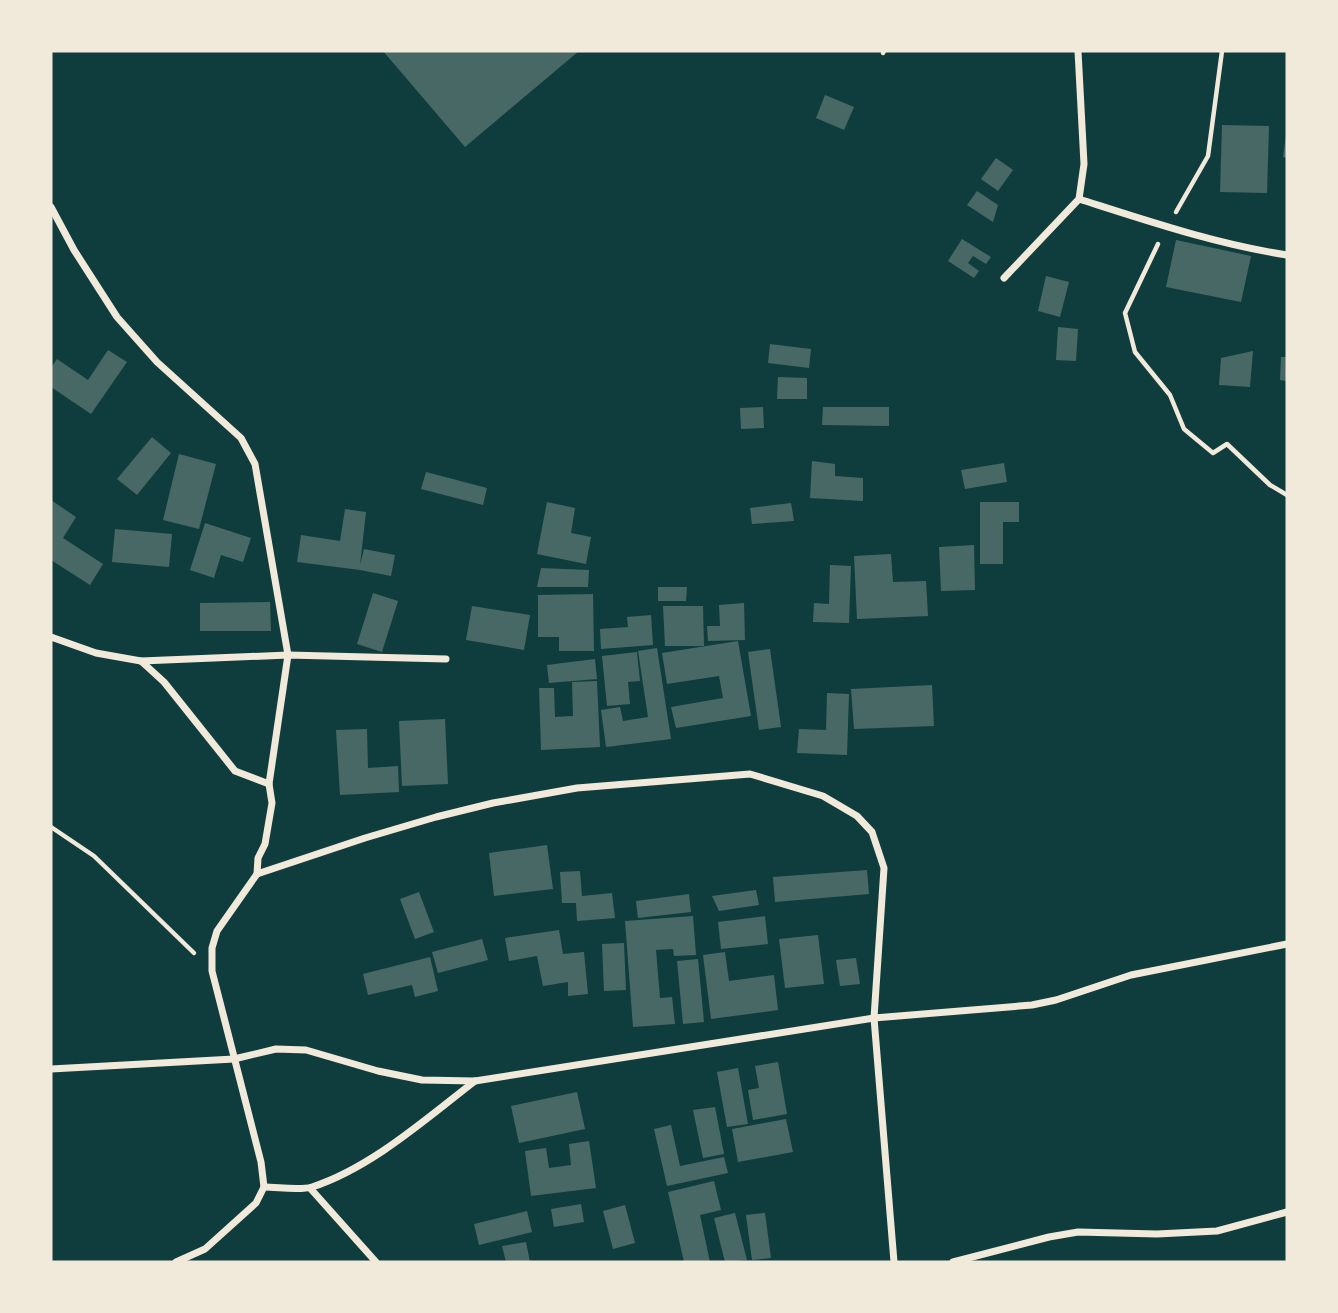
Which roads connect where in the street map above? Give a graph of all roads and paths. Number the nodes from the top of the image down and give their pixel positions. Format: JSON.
{"nodes":[{"id":1,"x":1078,"y":51,"type":"edge"},
{"id":2,"x":1222,"y":51,"type":"edge"},
{"id":3,"x":1079,"y":200,"type":"junction"},
{"id":4,"x":51,"y":207,"type":"edge"},
{"id":5,"x":1167,"y":227,"type":"junction"},
{"id":6,"x":1287,"y":255,"type":"edge"},
{"id":7,"x":1004,"y":278,"type":"dead end"},
{"id":8,"x":1287,"y":495,"type":"edge"},
{"id":9,"x":51,"y":637,"type":"edge"},
{"id":10,"x":288,"y":655,"type":"junction"},
{"id":11,"x":446,"y":659,"type":"dead end"},
{"id":12,"x":141,"y":662,"type":"junction"},
{"id":13,"x":269,"y":784,"type":"junction"},
{"id":14,"x":51,"y":827,"type":"edge"},
{"id":15,"x":257,"y":874,"type":"junction"},
{"id":16,"x":1287,"y":944,"type":"edge"},
{"id":17,"x":212,"y":971,"type":"junction"},
{"id":18,"x":874,"y":1018,"type":"junction"},
{"id":19,"x":234,"y":1059,"type":"junction"},
{"id":20,"x":51,"y":1069,"type":"edge"},
{"id":21,"x":475,"y":1081,"type":"junction"},
{"id":22,"x":264,"y":1186,"type":"junction"},
{"id":23,"x":310,"y":1188,"type":"junction"},
{"id":24,"x":1287,"y":1212,"type":"edge"},
{"id":25,"x":176,"y":1262,"type":"edge"},
{"id":26,"x":376,"y":1262,"type":"edge"},
{"id":27,"x":894,"y":1262,"type":"edge"},
{"id":28,"x":953,"y":1262,"type":"edge"}],
"edges":[{"from":1,"to":3,"type":"street"},
{"from":2,"to":5,"type":"path"},
{"from":3,"to":5,"type":"street"},
{"from":3,"to":7,"type":"street"},
{"from":4,"to":10,"type":"street"},
{"from":5,"to":6,"type":"street"},
{"from":5,"to":8,"type":"path"},
{"from":9,"to":12,"type":"street"},
{"from":10,"to":11,"type":"street"},
{"from":10,"to":12,"type":"street"},
{"from":10,"to":13,"type":"street"},
{"from":12,"to":13,"type":"street"},
{"from":13,"to":15,"type":"street"},
{"from":14,"to":17,"type":"path"},
{"from":15,"to":17,"type":"street"},
{"from":15,"to":18,"type":"street"},
{"from":16,"to":18,"type":"street"},
{"from":17,"to":19,"type":"street"},
{"from":18,"to":21,"type":"street"},
{"from":18,"to":27,"type":"street"},
{"from":19,"to":20,"type":"street"},
{"from":19,"to":21,"type":"street"},
{"from":19,"to":22,"type":"street"},
{"from":21,"to":23,"type":"street"},
{"from":22,"to":23,"type":"street"},
{"from":22,"to":25,"type":"street"},
{"from":23,"to":26,"type":"street"},
{"from":24,"to":28,"type":"street"}]}
